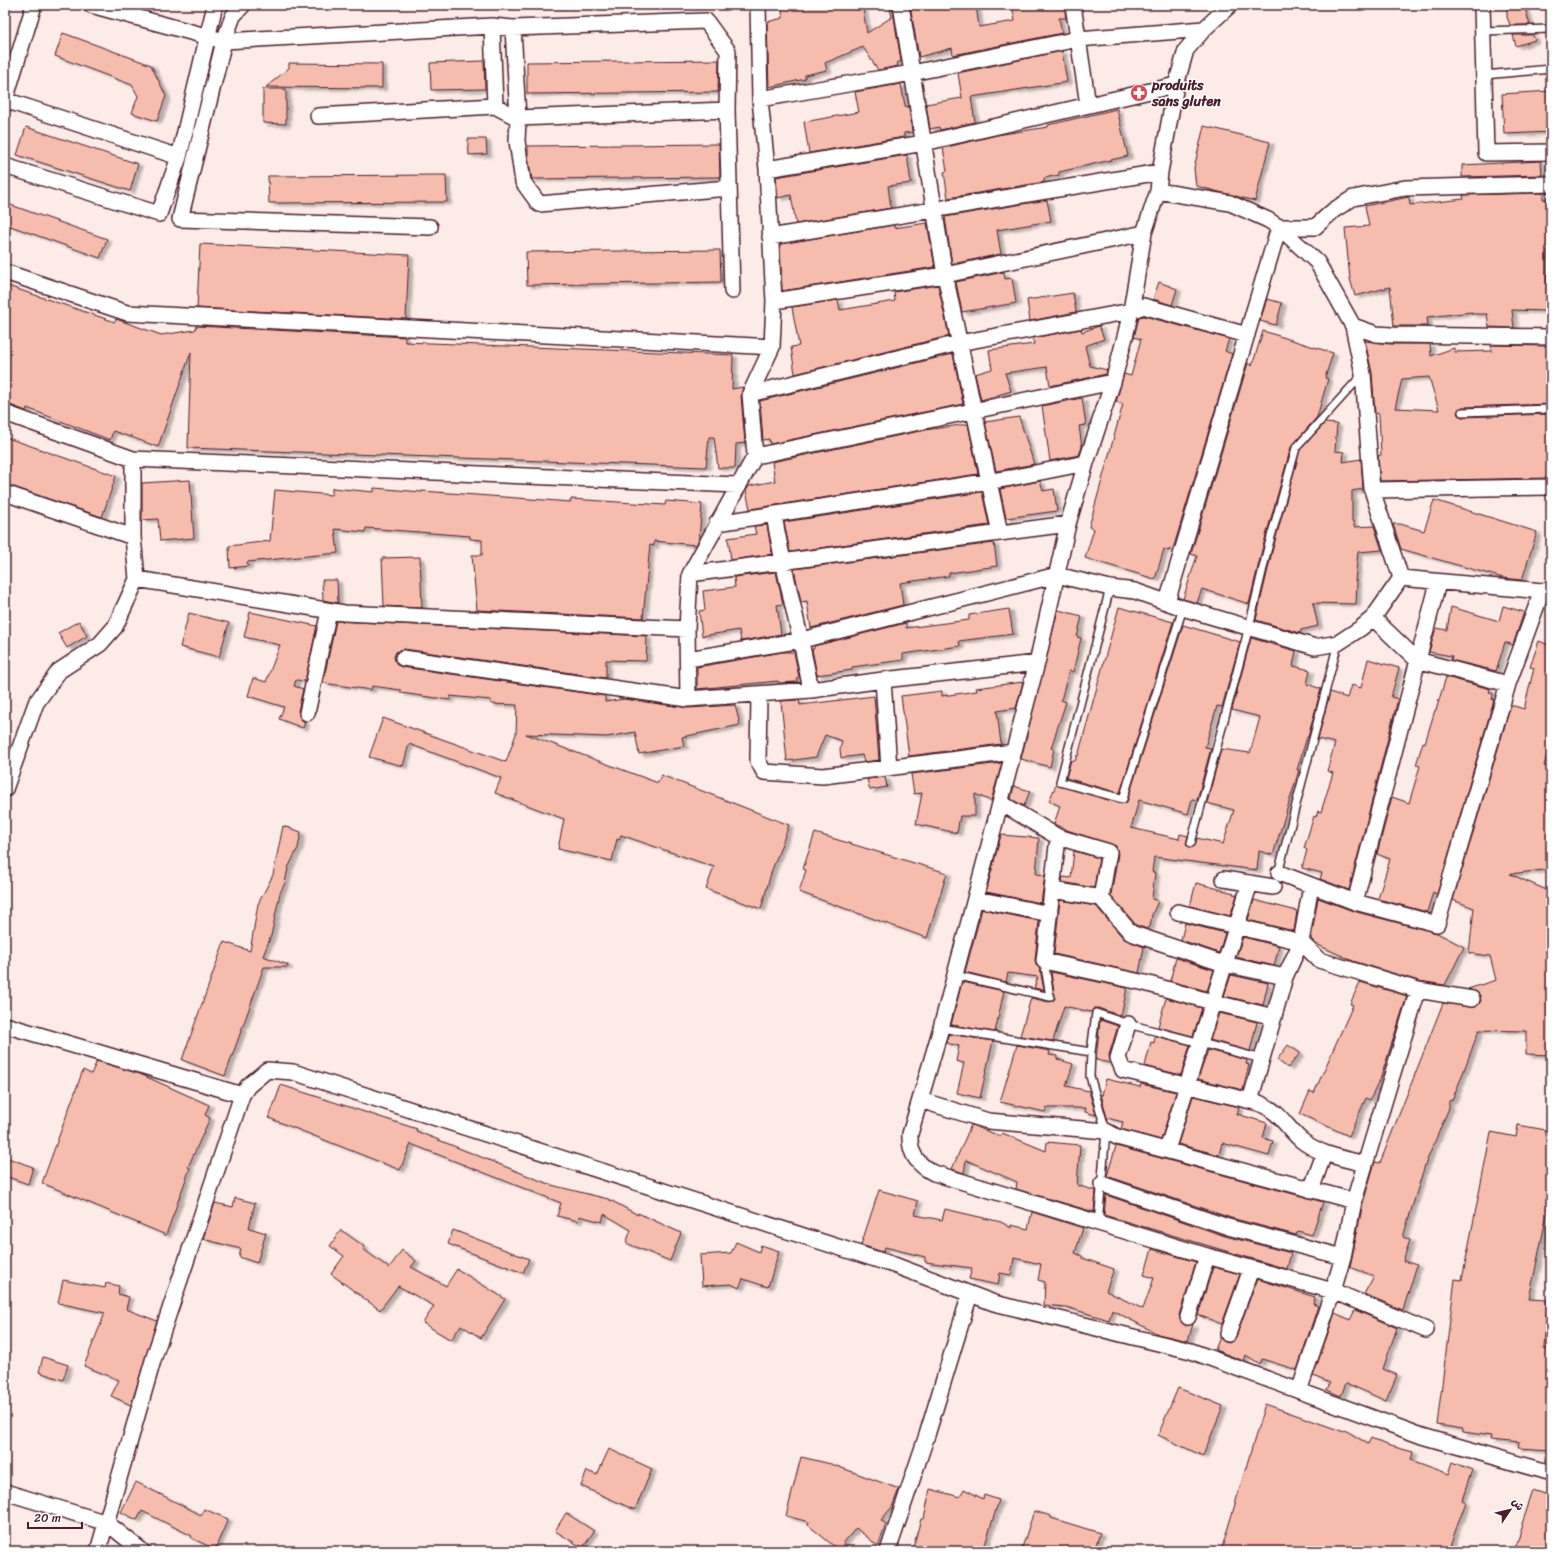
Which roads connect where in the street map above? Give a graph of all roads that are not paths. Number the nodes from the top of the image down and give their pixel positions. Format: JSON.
{"nodes":[{"id":1,"x":34,"y":5,"type":"edge"},
{"id":2,"x":91,"y":5,"type":"edge"},
{"id":3,"x":215,"y":5,"type":"edge"},
{"id":4,"x":758,"y":5,"type":"edge"},
{"id":5,"x":901,"y":5,"type":"edge"},
{"id":6,"x":1073,"y":5,"type":"edge"},
{"id":7,"x":1230,"y":5,"type":"edge"},
{"id":8,"x":1482,"y":5,"type":"edge"},
{"id":9,"x":237,"y":9,"type":"edge"},
{"id":10,"x":492,"y":26,"type":"junction"},
{"id":11,"x":513,"y":28,"type":"junction"},
{"id":12,"x":1204,"y":29,"type":"junction"},
{"id":13,"x":1551,"y":29,"type":"edge"},
{"id":14,"x":1483,"y":31,"type":"junction"},
{"id":15,"x":207,"y":36,"type":"junction"},
{"id":16,"x":1078,"y":40,"type":"junction"},
{"id":17,"x":224,"y":41,"type":"junction"},
{"id":18,"x":1551,"y":69,"type":"edge"},
{"id":19,"x":912,"y":73,"type":"junction"},
{"id":20,"x":1484,"y":75,"type":"junction"},
{"id":21,"x":1176,"y":85,"type":"junction"},
{"id":22,"x":760,"y":99,"type":"junction"},
{"id":23,"x":5,"y":100,"type":"edge"},
{"id":24,"x":1088,"y":105,"type":"junction"},
{"id":25,"x":495,"y":106,"type":"junction"},
{"id":26,"x":727,"y":110,"type":"junction"},
{"id":27,"x":318,"y":116,"type":"dead end"},
{"id":28,"x":518,"y":118,"type":"junction"},
{"id":29,"x":924,"y":143,"type":"junction"},
{"id":30,"x":1551,"y":152,"type":"edge"},
{"id":31,"x":178,"y":157,"type":"junction"},
{"id":32,"x":5,"y":166,"type":"edge"},
{"id":33,"x":767,"y":169,"type":"junction"},
{"id":34,"x":1160,"y":172,"type":"junction"},
{"id":35,"x":1551,"y":184,"type":"edge"},
{"id":36,"x":729,"y":188,"type":"junction"},
{"id":37,"x":1158,"y":191,"type":"junction"},
{"id":38,"x":934,"y":210,"type":"junction"},
{"id":39,"x":430,"y":227,"type":"dead end"},
{"id":40,"x":1280,"y":227,"type":"junction"},
{"id":41,"x":1144,"y":233,"type":"junction"},
{"id":42,"x":770,"y":237,"type":"junction"},
{"id":43,"x":5,"y":272,"type":"edge"},
{"id":44,"x":945,"y":275,"type":"junction"},
{"id":45,"x":732,"y":291,"type":"dead end"},
{"id":46,"x":774,"y":301,"type":"junction"},
{"id":47,"x":1131,"y":311,"type":"junction"},
{"id":48,"x":1353,"y":326,"type":"junction"},
{"id":49,"x":1247,"y":335,"type":"junction"},
{"id":50,"x":1551,"y":337,"type":"edge"},
{"id":51,"x":959,"y":343,"type":"junction"},
{"id":52,"x":772,"y":347,"type":"junction"},
{"id":53,"x":1363,"y":374,"type":"junction"},
{"id":54,"x":1113,"y":382,"type":"junction"},
{"id":55,"x":750,"y":394,"type":"junction"},
{"id":56,"x":1551,"y":409,"type":"edge"},
{"id":57,"x":974,"y":412,"type":"junction"},
{"id":58,"x":1462,"y":412,"type":"dead end"},
{"id":59,"x":5,"y":413,"type":"edge"},
{"id":60,"x":755,"y":456,"type":"junction"},
{"id":61,"x":133,"y":459,"type":"junction"},
{"id":62,"x":1086,"y":463,"type":"junction"},
{"id":63,"x":989,"y":481,"type":"junction"},
{"id":64,"x":737,"y":485,"type":"junction"},
{"id":65,"x":1551,"y":487,"type":"edge"},
{"id":66,"x":1372,"y":490,"type":"junction"},
{"id":67,"x":5,"y":493,"type":"edge"},
{"id":68,"x":774,"y":515,"type":"junction"},
{"id":69,"x":717,"y":523,"type":"junction"},
{"id":70,"x":1068,"y":524,"type":"junction"},
{"id":71,"x":1000,"y":533,"type":"junction"},
{"id":72,"x":133,"y":538,"type":"junction"},
{"id":73,"x":782,"y":562,"type":"junction"},
{"id":74,"x":690,"y":574,"type":"junction"},
{"id":75,"x":1057,"y":575,"type":"junction"},
{"id":76,"x":1401,"y":578,"type":"junction"},
{"id":77,"x":137,"y":579,"type":"junction"},
{"id":78,"x":1438,"y":583,"type":"junction"},
{"id":79,"x":1110,"y":588,"type":"junction"},
{"id":80,"x":1546,"y":590,"type":"edge"},
{"id":81,"x":1167,"y":602,"type":"junction"},
{"id":82,"x":1183,"y":608,"type":"junction"},
{"id":83,"x":329,"y":611,"type":"junction"},
{"id":84,"x":1372,"y":618,"type":"junction"},
{"id":85,"x":1249,"y":627,"type":"junction"},
{"id":86,"x":687,"y":629,"type":"junction"},
{"id":87,"x":802,"y":640,"type":"junction"},
{"id":88,"x":1338,"y":643,"type":"junction"},
{"id":89,"x":403,"y":658,"type":"dead end"},
{"id":90,"x":688,"y":659,"type":"junction"},
{"id":91,"x":1417,"y":660,"type":"junction"},
{"id":92,"x":1037,"y":663,"type":"junction"},
{"id":93,"x":883,"y":680,"type":"junction"},
{"id":94,"x":1508,"y":684,"type":"junction"},
{"id":95,"x":811,"y":690,"type":"junction"},
{"id":96,"x":759,"y":695,"type":"junction"},
{"id":97,"x":688,"y":699,"type":"junction"},
{"id":98,"x":307,"y":713,"type":"dead end"},
{"id":99,"x":1013,"y":752,"type":"junction"},
{"id":100,"x":890,"y":768,"type":"junction"},
{"id":101,"x":5,"y":789,"type":"edge"},
{"id":102,"x":1001,"y":803,"type":"junction"},
{"id":103,"x":1058,"y":837,"type":"junction"},
{"id":104,"x":1191,"y":843,"type":"dead end"},
{"id":105,"x":1279,"y":873,"type":"junction"},
{"id":106,"x":1224,"y":879,"type":"dead end"},
{"id":107,"x":1250,"y":883,"type":"junction"},
{"id":108,"x":1311,"y":886,"type":"junction"},
{"id":109,"x":1273,"y":887,"type":"joint"},
{"id":110,"x":1053,"y":890,"type":"junction"},
{"id":111,"x":1101,"y":898,"type":"junction"},
{"id":112,"x":976,"y":899,"type":"junction"},
{"id":113,"x":1355,"y":902,"type":"junction"},
{"id":114,"x":1178,"y":912,"type":"dead end"},
{"id":115,"x":1050,"y":914,"type":"junction"},
{"id":116,"x":1236,"y":928,"type":"junction"},
{"id":117,"x":1301,"y":942,"type":"junction"},
{"id":118,"x":1044,"y":961,"type":"junction"},
{"id":119,"x":1224,"y":964,"type":"junction"},
{"id":120,"x":955,"y":975,"type":"junction"},
{"id":121,"x":1285,"y":977,"type":"junction"},
{"id":122,"x":1418,"y":990,"type":"junction"},
{"id":123,"x":1472,"y":998,"type":"dead end"},
{"id":124,"x":1212,"y":1002,"type":"junction"},
{"id":125,"x":1274,"y":1017,"type":"junction"},
{"id":126,"x":1128,"y":1024,"type":"junction"},
{"id":127,"x":5,"y":1025,"type":"edge"},
{"id":128,"x":941,"y":1028,"type":"junction"},
{"id":129,"x":1199,"y":1043,"type":"junction"},
{"id":130,"x":1091,"y":1052,"type":"junction"},
{"id":131,"x":1262,"y":1059,"type":"junction"},
{"id":132,"x":1185,"y":1086,"type":"junction"},
{"id":133,"x":242,"y":1095,"type":"junction"},
{"id":134,"x":920,"y":1100,"type":"junction"},
{"id":135,"x":1250,"y":1101,"type":"junction"},
{"id":136,"x":1106,"y":1131,"type":"junction"},
{"id":137,"x":1167,"y":1150,"type":"junction"},
{"id":138,"x":1324,"y":1154,"type":"junction"},
{"id":139,"x":1365,"y":1164,"type":"junction"},
{"id":140,"x":1102,"y":1184,"type":"junction"},
{"id":141,"x":1311,"y":1190,"type":"junction"},
{"id":142,"x":1354,"y":1202,"type":"junction"},
{"id":143,"x":1098,"y":1224,"type":"junction"},
{"id":144,"x":1207,"y":1256,"type":"junction"},
{"id":145,"x":1343,"y":1256,"type":"junction"},
{"id":146,"x":1251,"y":1269,"type":"junction"},
{"id":147,"x":1333,"y":1291,"type":"junction"},
{"id":148,"x":970,"y":1294,"type":"junction"},
{"id":149,"x":1188,"y":1317,"type":"dead end"},
{"id":150,"x":1426,"y":1330,"type":"dead end"},
{"id":151,"x":1228,"y":1334,"type":"dead end"},
{"id":152,"x":1299,"y":1391,"type":"junction"},
{"id":153,"x":1551,"y":1473,"type":"edge"},
{"id":154,"x":5,"y":1492,"type":"edge"},
{"id":155,"x":107,"y":1523,"type":"junction"},
{"id":156,"x":98,"y":1551,"type":"edge"},
{"id":157,"x":142,"y":1551,"type":"edge"},
{"id":158,"x":888,"y":1551,"type":"edge"}],
"edges":[{"from":1,"to":23,"type":"street"},
{"from":2,"to":15,"type":"street"},
{"from":3,"to":15,"type":"street"},
{"from":4,"to":22,"type":"street"},
{"from":5,"to":19,"type":"street"},
{"from":6,"to":16,"type":"street"},
{"from":7,"to":12,"type":"street"},
{"from":8,"to":14,"type":"street"},
{"from":9,"to":17,"type":"street"},
{"from":10,"to":11,"type":"street"},
{"from":10,"to":17,"type":"street"},
{"from":10,"to":25,"type":"street"},
{"from":11,"to":26,"type":"street"},
{"from":11,"to":28,"type":"street"},
{"from":12,"to":16,"type":"street"},
{"from":12,"to":21,"type":"street"},
{"from":13,"to":14,"type":"lane"},
{"from":14,"to":20,"type":"street"},
{"from":15,"to":17,"type":"street"},
{"from":15,"to":31,"type":"street"},
{"from":16,"to":19,"type":"street"},
{"from":16,"to":24,"type":"street"},
{"from":17,"to":39,"type":"street"},
{"from":18,"to":20,"type":"lane"},
{"from":19,"to":22,"type":"street"},
{"from":19,"to":29,"type":"street"},
{"from":20,"to":30,"type":"street"},
{"from":21,"to":24,"type":"street"},
{"from":21,"to":34,"type":"street"},
{"from":22,"to":33,"type":"street"},
{"from":23,"to":31,"type":"street"},
{"from":24,"to":29,"type":"street"},
{"from":25,"to":27,"type":"street"},
{"from":25,"to":28,"type":"street"},
{"from":26,"to":28,"type":"street"},
{"from":26,"to":36,"type":"street"},
{"from":28,"to":36,"type":"street"},
{"from":29,"to":33,"type":"street"},
{"from":29,"to":38,"type":"street"},
{"from":31,"to":32,"type":"street"},
{"from":33,"to":42,"type":"street"},
{"from":34,"to":37,"type":"street"},
{"from":34,"to":38,"type":"street"},
{"from":35,"to":40,"type":"street"},
{"from":36,"to":45,"type":"street"},
{"from":37,"to":40,"type":"street"},
{"from":37,"to":41,"type":"street"},
{"from":38,"to":42,"type":"street"},
{"from":38,"to":44,"type":"street"},
{"from":40,"to":48,"type":"street"},
{"from":40,"to":49,"type":"street"},
{"from":41,"to":44,"type":"street"},
{"from":41,"to":47,"type":"street"},
{"from":42,"to":46,"type":"street"},
{"from":43,"to":52,"type":"street"},
{"from":44,"to":46,"type":"street"},
{"from":44,"to":51,"type":"street"},
{"from":46,"to":52,"type":"street"},
{"from":47,"to":49,"type":"street"},
{"from":47,"to":51,"type":"street"},
{"from":47,"to":54,"type":"street"},
{"from":48,"to":50,"type":"street"},
{"from":48,"to":53,"type":"street"},
{"from":49,"to":81,"type":"street"},
{"from":51,"to":55,"type":"street"},
{"from":51,"to":57,"type":"street"},
{"from":52,"to":55,"type":"street"},
{"from":53,"to":66,"type":"street"},
{"from":53,"to":85,"type":"lane"},
{"from":54,"to":57,"type":"street"},
{"from":54,"to":62,"type":"street"},
{"from":55,"to":60,"type":"street"},
{"from":56,"to":58,"type":"lane"},
{"from":57,"to":60,"type":"street"},
{"from":57,"to":63,"type":"street"},
{"from":59,"to":61,"type":"street"},
{"from":60,"to":64,"type":"street"},
{"from":61,"to":64,"type":"street"},
{"from":61,"to":72,"type":"street"},
{"from":62,"to":63,"type":"street"},
{"from":62,"to":70,"type":"street"},
{"from":63,"to":68,"type":"street"},
{"from":63,"to":71,"type":"street"},
{"from":64,"to":69,"type":"street"},
{"from":65,"to":66,"type":"street"},
{"from":66,"to":76,"type":"street"},
{"from":67,"to":72,"type":"street"},
{"from":68,"to":69,"type":"street"},
{"from":68,"to":73,"type":"street"},
{"from":69,"to":74,"type":"street"},
{"from":70,"to":71,"type":"street"},
{"from":70,"to":75,"type":"street"},
{"from":71,"to":73,"type":"street"},
{"from":72,"to":77,"type":"street"},
{"from":73,"to":74,"type":"street"},
{"from":73,"to":87,"type":"street"},
{"from":74,"to":86,"type":"street"},
{"from":75,"to":79,"type":"street"},
{"from":75,"to":87,"type":"street"},
{"from":75,"to":92,"type":"street"},
{"from":76,"to":78,"type":"street"},
{"from":76,"to":84,"type":"street"},
{"from":77,"to":83,"type":"street"},
{"from":77,"to":101,"type":"street"},
{"from":78,"to":80,"type":"street"},
{"from":78,"to":91,"type":"street"},
{"from":79,"to":81,"type":"street"},
{"from":79,"to":82,"type":"lane"},
{"from":80,"to":94,"type":"street"},
{"from":81,"to":82,"type":"street"},
{"from":82,"to":85,"type":"street"},
{"from":83,"to":86,"type":"street"},
{"from":83,"to":98,"type":"street"},
{"from":84,"to":88,"type":"street"},
{"from":84,"to":91,"type":"street"},
{"from":85,"to":88,"type":"street"},
{"from":85,"to":104,"type":"lane"},
{"from":86,"to":90,"type":"street"},
{"from":87,"to":90,"type":"street"},
{"from":87,"to":95,"type":"street"},
{"from":88,"to":105,"type":"lane"},
{"from":89,"to":97,"type":"street"},
{"from":90,"to":97,"type":"street"},
{"from":91,"to":94,"type":"street"},
{"from":91,"to":113,"type":"street"},
{"from":92,"to":93,"type":"street"},
{"from":92,"to":99,"type":"street"},
{"from":93,"to":95,"type":"street"},
{"from":93,"to":100,"type":"street"},
{"from":94,"to":113,"type":"street"},
{"from":95,"to":96,"type":"street"},
{"from":96,"to":97,"type":"street"},
{"from":96,"to":100,"type":"street"},
{"from":99,"to":100,"type":"street"},
{"from":99,"to":102,"type":"street"},
{"from":102,"to":103,"type":"street"},
{"from":102,"to":112,"type":"street"},
{"from":103,"to":110,"type":"street"},
{"from":103,"to":111,"type":"street"},
{"from":105,"to":108,"type":"street"},
{"from":105,"to":109,"type":"lane"},
{"from":106,"to":107,"type":"street"},
{"from":107,"to":109,"type":"street"},
{"from":107,"to":116,"type":"street"},
{"from":108,"to":113,"type":"street"},
{"from":108,"to":117,"type":"street"},
{"from":110,"to":111,"type":"street"},
{"from":110,"to":115,"type":"street"},
{"from":111,"to":119,"type":"street"},
{"from":112,"to":115,"type":"street"},
{"from":112,"to":120,"type":"street"},
{"from":114,"to":116,"type":"street"},
{"from":115,"to":118,"type":"street"},
{"from":116,"to":117,"type":"street"},
{"from":116,"to":119,"type":"street"},
{"from":117,"to":121,"type":"street"},
{"from":117,"to":122,"type":"street"},
{"from":118,"to":120,"type":"lane"},
{"from":118,"to":124,"type":"street"},
{"from":119,"to":121,"type":"street"},
{"from":119,"to":124,"type":"street"},
{"from":120,"to":128,"type":"street"},
{"from":121,"to":125,"type":"street"},
{"from":122,"to":123,"type":"street"},
{"from":122,"to":139,"type":"street"},
{"from":124,"to":125,"type":"street"},
{"from":124,"to":129,"type":"street"},
{"from":125,"to":131,"type":"street"},
{"from":126,"to":129,"type":"lane"},
{"from":126,"to":130,"type":"lane"},
{"from":126,"to":132,"type":"street"},
{"from":127,"to":133,"type":"street"},
{"from":128,"to":130,"type":"lane"},
{"from":128,"to":134,"type":"street"},
{"from":129,"to":131,"type":"lane"},
{"from":129,"to":132,"type":"street"},
{"from":130,"to":136,"type":"lane"},
{"from":131,"to":135,"type":"street"},
{"from":132,"to":135,"type":"street"},
{"from":132,"to":137,"type":"street"},
{"from":133,"to":148,"type":"street"},
{"from":133,"to":155,"type":"street"},
{"from":134,"to":136,"type":"street"},
{"from":134,"to":143,"type":"street"},
{"from":135,"to":138,"type":"street"},
{"from":136,"to":137,"type":"street"},
{"from":136,"to":140,"type":"lane"},
{"from":137,"to":141,"type":"street"},
{"from":138,"to":139,"type":"street"},
{"from":138,"to":141,"type":"street"},
{"from":139,"to":142,"type":"street"},
{"from":140,"to":143,"type":"lane"},
{"from":140,"to":145,"type":"street"},
{"from":141,"to":142,"type":"street"},
{"from":142,"to":145,"type":"street"},
{"from":143,"to":144,"type":"street"},
{"from":144,"to":146,"type":"street"},
{"from":144,"to":149,"type":"street"},
{"from":145,"to":147,"type":"street"},
{"from":146,"to":147,"type":"street"},
{"from":146,"to":151,"type":"street"},
{"from":147,"to":150,"type":"street"},
{"from":147,"to":152,"type":"street"},
{"from":148,"to":152,"type":"street"},
{"from":148,"to":158,"type":"street"},
{"from":152,"to":153,"type":"street"},
{"from":154,"to":155,"type":"street"},
{"from":155,"to":156,"type":"street"},
{"from":155,"to":157,"type":"street"}]}
